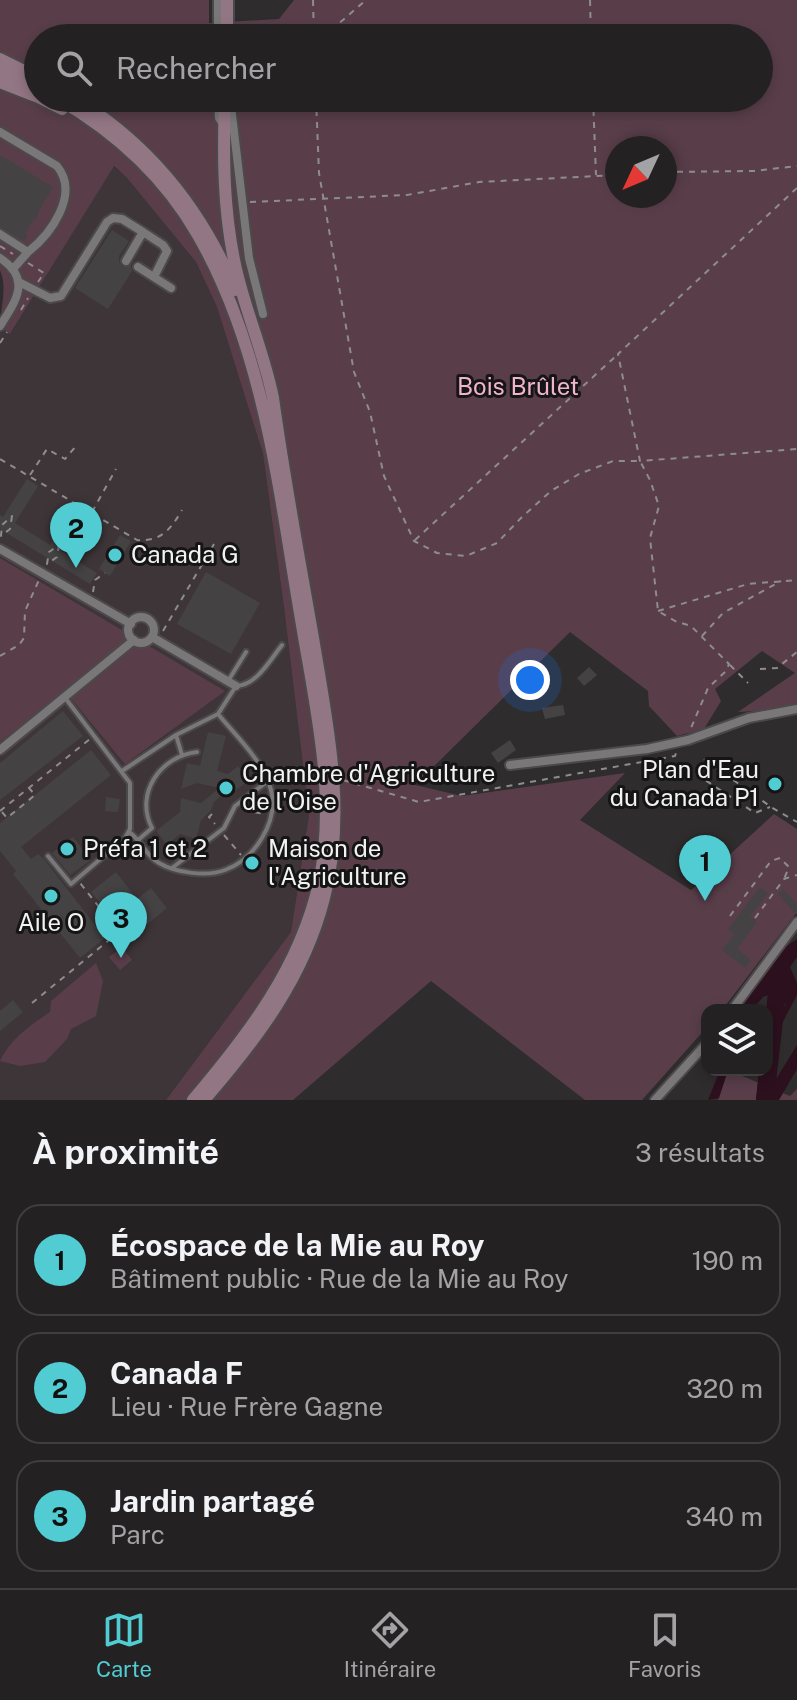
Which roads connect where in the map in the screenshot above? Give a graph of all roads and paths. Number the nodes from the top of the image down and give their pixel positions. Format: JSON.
{"nodes":[{"id":1,"x":218,"y":0,"type":"edge"},
{"id":2,"x":227,"y":0,"type":"edge"},
{"id":3,"x":313,"y":0,"type":"edge"},
{"id":4,"x":366,"y":0,"type":"edge"},
{"id":5,"x":590,"y":0,"type":"edge"},
{"id":6,"x":218,"y":24,"type":"edge"},
{"id":7,"x":227,"y":24,"type":"edge"},
{"id":8,"x":314,"y":24,"type":"edge"},
{"id":9,"x":338,"y":24,"type":"edge"},
{"id":10,"x":591,"y":24,"type":"edge"},
{"id":11,"x":0,"y":59,"type":"edge"},
{"id":12,"x":0,"y":69,"type":"edge"},
{"id":13,"x":24,"y":71,"type":"edge"},
{"id":14,"x":24,"y":81,"type":"edge"},
{"id":15,"x":0,"y":82,"type":"edge"},
{"id":16,"x":24,"y":92,"type":"edge"},
{"id":17,"x":68,"y":112,"type":"edge"},
{"id":18,"x":79,"y":112,"type":"edge"},
{"id":19,"x":94,"y":112,"type":"edge"},
{"id":20,"x":219,"y":112,"type":"edge"},
{"id":21,"x":228,"y":112,"type":"edge"},
{"id":22,"x":317,"y":112,"type":"edge"},
{"id":23,"x":594,"y":112,"type":"edge"},
{"id":24,"x":229,"y":126,"type":"junction"},
{"id":25,"x":0,"y":132,"type":"edge"},
{"id":26,"x":134,"y":154,"type":"junction"},
{"id":27,"x":797,"y":166,"type":"edge"},
{"id":28,"x":677,"y":172,"type":"edge"},
{"id":29,"x":596,"y":176,"type":"junction"},
{"id":30,"x":605,"y":176,"type":"edge"},
{"id":31,"x":797,"y":188,"type":"edge"},
{"id":32,"x":325,"y":199,"type":"junction"},
{"id":33,"x":241,"y":202,"type":"junction"},
{"id":34,"x":143,"y":232,"type":"junction"},
{"id":35,"x":0,"y":234,"type":"edge"},
{"id":36,"x":28,"y":252,"type":"junction"},
{"id":37,"x":0,"y":258,"type":"edge"},
{"id":38,"x":126,"y":261,"type":"dead end"},
{"id":39,"x":138,"y":267,"type":"dead end"},
{"id":40,"x":13,"y":269,"type":"junction"},
{"id":41,"x":154,"y":277,"type":"junction"},
{"id":42,"x":19,"y":282,"type":"junction"},
{"id":43,"x":171,"y":288,"type":"dead end"},
{"id":44,"x":263,"y":314,"type":"dead end"},
{"id":45,"x":0,"y":326,"type":"edge"},
{"id":46,"x":618,"y":354,"type":"junction"},
{"id":47,"x":276,"y":419,"type":"junction"},
{"id":48,"x":76,"y":446,"type":"dead end"},
{"id":49,"x":797,"y":449,"type":"edge"},
{"id":50,"x":0,"y":459,"type":"edge"},
{"id":51,"x":640,"y":461,"type":"junction"},
{"id":52,"x":116,"y":469,"type":"dead end"},
{"id":53,"x":30,"y":476,"type":"junction"},
{"id":54,"x":182,"y":510,"type":"dead end"},
{"id":55,"x":91,"y":513,"type":"junction"},
{"id":56,"x":414,"y":541,"type":"junction"},
{"id":57,"x":214,"y":544,"type":"dead end"},
{"id":58,"x":0,"y":549,"type":"edge"},
{"id":59,"x":105,"y":573,"type":"dead end"},
{"id":60,"x":41,"y":575,"type":"dead end"},
{"id":61,"x":797,"y":580,"type":"edge"},
{"id":62,"x":782,"y":581,"type":"junction"},
{"id":63,"x":90,"y":596,"type":"dead end"},
{"id":64,"x":182,"y":597,"type":"junction"},
{"id":65,"x":190,"y":601,"type":"dead end"},
{"id":66,"x":658,"y":611,"type":"junction"},
{"id":67,"x":131,"y":624,"type":"junction"},
{"id":68,"x":162,"y":632,"type":"dead end"},
{"id":69,"x":702,"y":636,"type":"junction"},
{"id":70,"x":152,"y":637,"type":"junction"},
{"id":71,"x":134,"y":640,"type":"junction"},
{"id":72,"x":282,"y":645,"type":"dead end"},
{"id":73,"x":246,"y":652,"type":"dead end"},
{"id":74,"x":797,"y":652,"type":"edge"},
{"id":75,"x":0,"y":656,"type":"edge"},
{"id":76,"x":729,"y":664,"type":"junction"},
{"id":77,"x":760,"y":669,"type":"dead end"},
{"id":78,"x":232,"y":683,"type":"junction"},
{"id":79,"x":748,"y":683,"type":"dead end"},
{"id":80,"x":65,"y":698,"type":"junction"},
{"id":81,"x":797,"y":709,"type":"edge"},
{"id":82,"x":218,"y":714,"type":"junction"},
{"id":83,"x":176,"y":735,"type":"junction"},
{"id":84,"x":94,"y":736,"type":"junction"},
{"id":85,"x":681,"y":742,"type":"junction"},
{"id":86,"x":0,"y":750,"type":"edge"},
{"id":87,"x":197,"y":752,"type":"dead end"},
{"id":88,"x":182,"y":755,"type":"junction"},
{"id":89,"x":704,"y":759,"type":"dead end"},
{"id":90,"x":510,"y":765,"type":"dead end"},
{"id":91,"x":122,"y":771,"type":"junction"},
{"id":92,"x":696,"y":774,"type":"dead end"},
{"id":93,"x":342,"y":780,"type":"dead end"},
{"id":94,"x":268,"y":781,"type":"junction"},
{"id":95,"x":29,"y":788,"type":"junction"},
{"id":96,"x":771,"y":807,"type":"junction"},
{"id":97,"x":234,"y":808,"type":"junction"},
{"id":98,"x":0,"y":811,"type":"edge"},
{"id":99,"x":212,"y":814,"type":"dead end"},
{"id":100,"x":271,"y":815,"type":"junction"},
{"id":101,"x":797,"y":822,"type":"edge"},
{"id":102,"x":220,"y":831,"type":"junction"},
{"id":103,"x":129,"y":832,"type":"junction"},
{"id":104,"x":138,"y":840,"type":"junction"},
{"id":105,"x":48,"y":856,"type":"dead end"},
{"id":106,"x":244,"y":859,"type":"junction"},
{"id":107,"x":172,"y":868,"type":"junction"},
{"id":108,"x":797,"y":875,"type":"edge"},
{"id":109,"x":77,"y":879,"type":"junction"},
{"id":110,"x":784,"y":879,"type":"junction"},
{"id":111,"x":731,"y":903,"type":"dead end"},
{"id":112,"x":736,"y":907,"type":"junction"},
{"id":113,"x":730,"y":916,"type":"dead end"},
{"id":114,"x":755,"y":918,"type":"dead end"},
{"id":115,"x":797,"y":922,"type":"edge"},
{"id":116,"x":32,"y":1003,"type":"dead end"},
{"id":117,"x":736,"y":1004,"type":"edge"},
{"id":118,"x":701,"y":1050,"type":"edge"},
{"id":119,"x":193,"y":1100,"type":"edge"},
{"id":120,"x":204,"y":1100,"type":"edge"},
{"id":121,"x":655,"y":1100,"type":"edge"}],
"edges":[{"from":1,"to":6,"type":"street"},
{"from":2,"to":7,"type":"main road"},
{"from":3,"to":8,"type":"path"},
{"from":4,"to":9,"type":"path"},
{"from":5,"to":10,"type":"path"},
{"from":11,"to":13,"type":"main road"},
{"from":12,"to":14,"type":"main road"},
{"from":15,"to":16,"type":"main road"},
{"from":17,"to":26,"type":"main road"},
{"from":18,"to":26,"type":"main road"},
{"from":19,"to":47,"type":"main road"},
{"from":20,"to":24,"type":"street"},
{"from":21,"to":24,"type":"main road"},
{"from":22,"to":32,"type":"path"},
{"from":23,"to":29,"type":"path"},
{"from":24,"to":33,"type":"street"},
{"from":24,"to":47,"type":"main road"},
{"from":25,"to":36,"type":"street"},
{"from":26,"to":119,"type":"main road"},
{"from":27,"to":28,"type":"path"},
{"from":29,"to":30,"type":"path"},
{"from":29,"to":32,"type":"path"},
{"from":31,"to":46,"type":"path"},
{"from":32,"to":33,"type":"path"},
{"from":32,"to":56,"type":"path"},
{"from":33,"to":44,"type":"street"},
{"from":34,"to":38,"type":"street"},
{"from":34,"to":41,"type":"street"},
{"from":34,"to":42,"type":"street"},
{"from":35,"to":36,"type":"street"},
{"from":36,"to":40,"type":"street"},
{"from":37,"to":40,"type":"street"},
{"from":39,"to":41,"type":"street"},
{"from":40,"to":42,"type":"street"},
{"from":41,"to":43,"type":"street"},
{"from":42,"to":45,"type":"street"},
{"from":46,"to":51,"type":"path"},
{"from":46,"to":56,"type":"path"},
{"from":47,"to":120,"type":"main road"},
{"from":48,"to":53,"type":"path"},
{"from":49,"to":51,"type":"path"},
{"from":50,"to":53,"type":"path"},
{"from":51,"to":56,"type":"path"},
{"from":51,"to":66,"type":"path"},
{"from":52,"to":55,"type":"path"},
{"from":53,"to":55,"type":"path"},
{"from":54,"to":55,"type":"path"},
{"from":57,"to":64,"type":"path"},
{"from":58,"to":67,"type":"street"},
{"from":59,"to":63,"type":"path"},
{"from":60,"to":75,"type":"path"},
{"from":61,"to":62,"type":"path"},
{"from":62,"to":66,"type":"path"},
{"from":62,"to":69,"type":"path"},
{"from":64,"to":65,"type":"path"},
{"from":64,"to":68,"type":"path"},
{"from":66,"to":69,"type":"path"},
{"from":67,"to":70,"type":"street"},
{"from":67,"to":71,"type":"street"},
{"from":69,"to":76,"type":"path"},
{"from":70,"to":71,"type":"street"},
{"from":70,"to":78,"type":"street"},
{"from":71,"to":80,"type":"street"},
{"from":72,"to":78,"type":"lane"},
{"from":73,"to":78,"type":"lane"},
{"from":74,"to":77,"type":"path"},
{"from":76,"to":79,"type":"path"},
{"from":76,"to":85,"type":"path"},
{"from":78,"to":82,"type":"lane"},
{"from":80,"to":84,"type":"lane"},
{"from":80,"to":86,"type":"street"},
{"from":81,"to":85,"type":"street"},
{"from":82,"to":83,"type":"lane"},
{"from":82,"to":94,"type":"lane"},
{"from":83,"to":88,"type":"lane"},
{"from":83,"to":91,"type":"lane"},
{"from":84,"to":91,"type":"lane"},
{"from":84,"to":95,"type":"path"},
{"from":85,"to":90,"type":"street"},
{"from":85,"to":93,"type":"path"},
{"from":87,"to":88,"type":"lane"},
{"from":88,"to":104,"type":"lane"},
{"from":89,"to":96,"type":"path"},
{"from":91,"to":103,"type":"lane"},
{"from":92,"to":96,"type":"path"},
{"from":94,"to":97,"type":"lane"},
{"from":94,"to":100,"type":"lane"},
{"from":95,"to":98,"type":"path"},
{"from":95,"to":98,"type":"path"},
{"from":96,"to":101,"type":"path"},
{"from":97,"to":100,"type":"path"},
{"from":97,"to":102,"type":"lane"},
{"from":99,"to":102,"type":"path"},
{"from":100,"to":106,"type":"lane"},
{"from":102,"to":106,"type":"path"},
{"from":102,"to":107,"type":"lane"},
{"from":103,"to":104,"type":"lane"},
{"from":103,"to":109,"type":"lane"},
{"from":104,"to":107,"type":"lane"},
{"from":105,"to":109,"type":"lane"},
{"from":106,"to":107,"type":"lane"},
{"from":108,"to":110,"type":"path"},
{"from":109,"to":116,"type":"path"},
{"from":110,"to":112,"type":"path"},
{"from":110,"to":114,"type":"path"},
{"from":111,"to":112,"type":"path"},
{"from":112,"to":113,"type":"path"},
{"from":115,"to":117,"type":"street"},
{"from":118,"to":121,"type":"street"}]}
